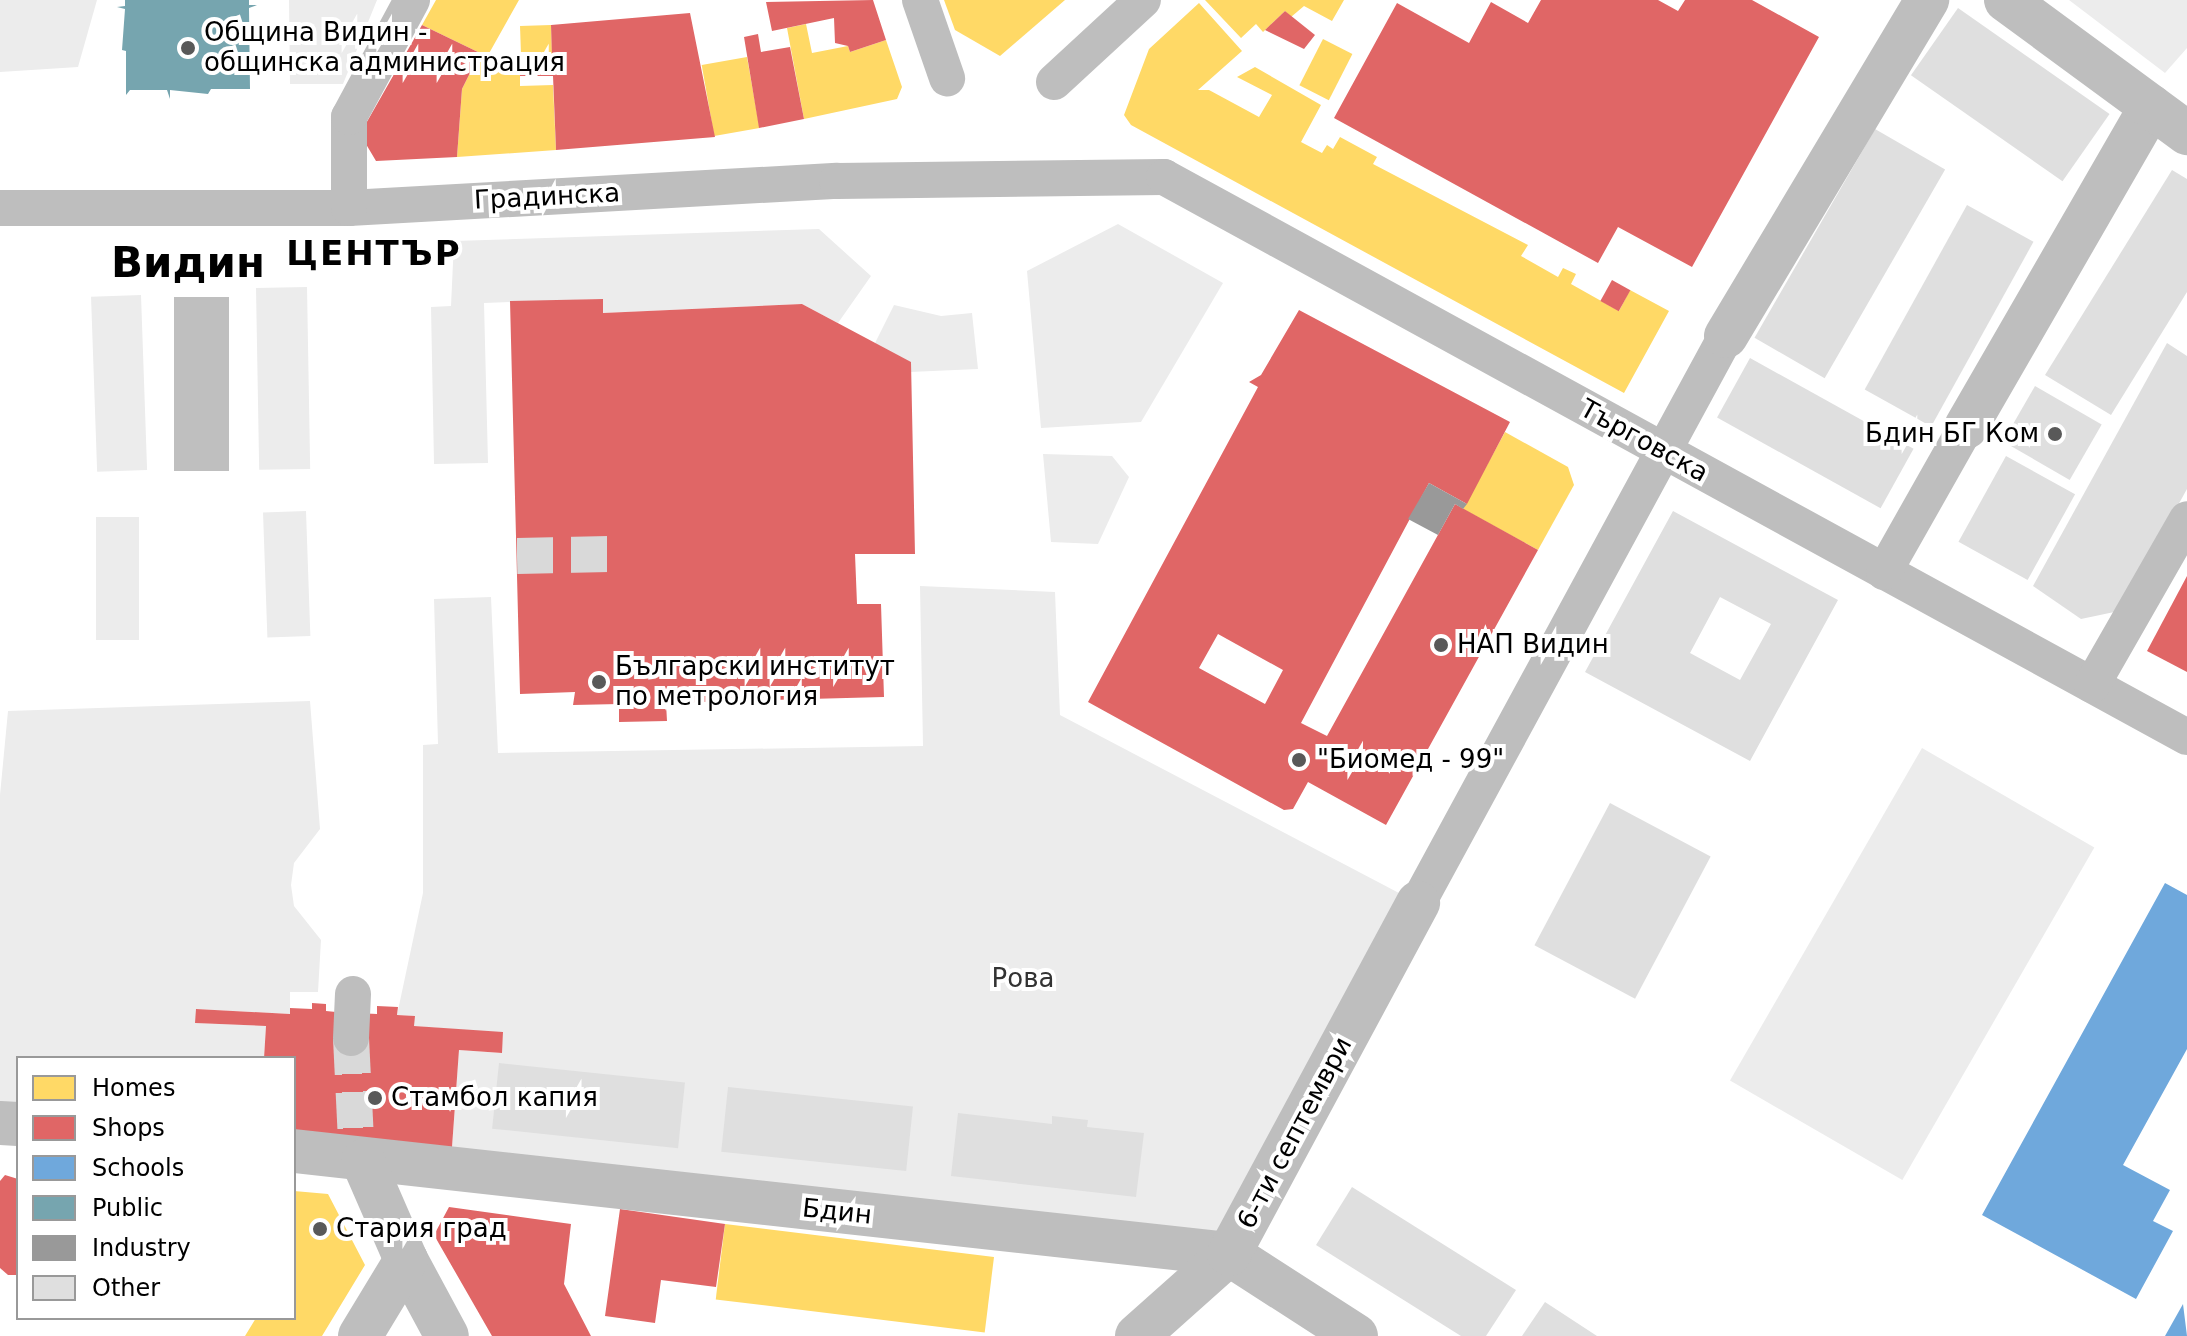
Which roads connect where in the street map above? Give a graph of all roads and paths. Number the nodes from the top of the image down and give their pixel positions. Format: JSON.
{"nodes":[{"id":1,"x":412,"y":0,"type":"edge"},
{"id":2,"x":920,"y":0,"type":"edge"},
{"id":3,"x":1143,"y":0,"type":"edge"},
{"id":4,"x":1927,"y":0,"type":"edge"},
{"id":5,"x":2006,"y":0,"type":"edge"},
{"id":6,"x":947,"y":78,"type":"dead end"},
{"id":7,"x":1054,"y":82,"type":"dead end"},
{"id":8,"x":2177,"y":124,"type":"edge"},
{"id":9,"x":1093,"y":174,"type":"joint"},
{"id":10,"x":4,"y":198,"type":"edge"},
{"id":11,"x":349,"y":208,"type":"junction"},
{"id":12,"x":1726,"y":336,"type":"joint"},
{"id":13,"x":1966,"y":427,"type":"joint"},
{"id":14,"x":1662,"y":451,"type":"junction"},
{"id":15,"x":2187,"y":519,"type":"edge"},
{"id":16,"x":1884,"y":572,"type":"junction"},
{"id":17,"x":2092,"y":685,"type":"junction"},
{"id":18,"x":2187,"y":737,"type":"edge"},
{"id":19,"x":1418,"y":903,"type":"joint"},
{"id":20,"x":353,"y":994,"type":"dead end"},
{"id":21,"x":351,"y":1038,"type":"tunnel mouth"},
{"id":22,"x":296,"y":1151,"type":"edge"},
{"id":23,"x":358,"y":1153,"type":"junction"},
{"id":24,"x":1229,"y":1254,"type":"junction"},
{"id":25,"x":406,"y":1260,"type":"junction"},
{"id":26,"x":360,"y":1336,"type":"edge"},
{"id":27,"x":447,"y":1336,"type":"edge"},
{"id":28,"x":1137,"y":1336,"type":"edge"},
{"id":29,"x":1356,"y":1336,"type":"edge"}],
"edges":[{"from":1,"to":11,"type":"street"},
{"from":2,"to":6,"type":"street"},
{"from":3,"to":7,"type":"street"},
{"from":4,"to":12,"type":"street"},
{"from":5,"to":8,"type":"street"},
{"from":8,"to":13,"type":"street"},
{"from":9,"to":11,"type":"street","name":"Градинска"},
{"from":9,"to":14,"type":"street","name":"Търговска"},
{"from":10,"to":11,"type":"street","name":"Градинска"},
{"from":12,"to":14,"type":"street"},
{"from":13,"to":16,"type":"street"},
{"from":14,"to":16,"type":"street","name":"Търговска"},
{"from":14,"to":19,"type":"street"},
{"from":15,"to":17,"type":"street"},
{"from":16,"to":17,"type":"street","name":"Търговска"},
{"from":17,"to":18,"type":"street","name":"Търговска"},
{"from":19,"to":24,"type":"street","name":"6-ти септември"},
{"from":20,"to":21,"type":"street"},
{"from":22,"to":23,"type":"street","name":"Бдин"},
{"from":23,"to":24,"type":"street","name":"Бдин"},
{"from":23,"to":25,"type":"street"},
{"from":24,"to":28,"type":"street","name":"6-ти септември"},
{"from":24,"to":29,"type":"street","name":"Бдин"},
{"from":25,"to":26,"type":"street"},
{"from":25,"to":27,"type":"street"}]}
